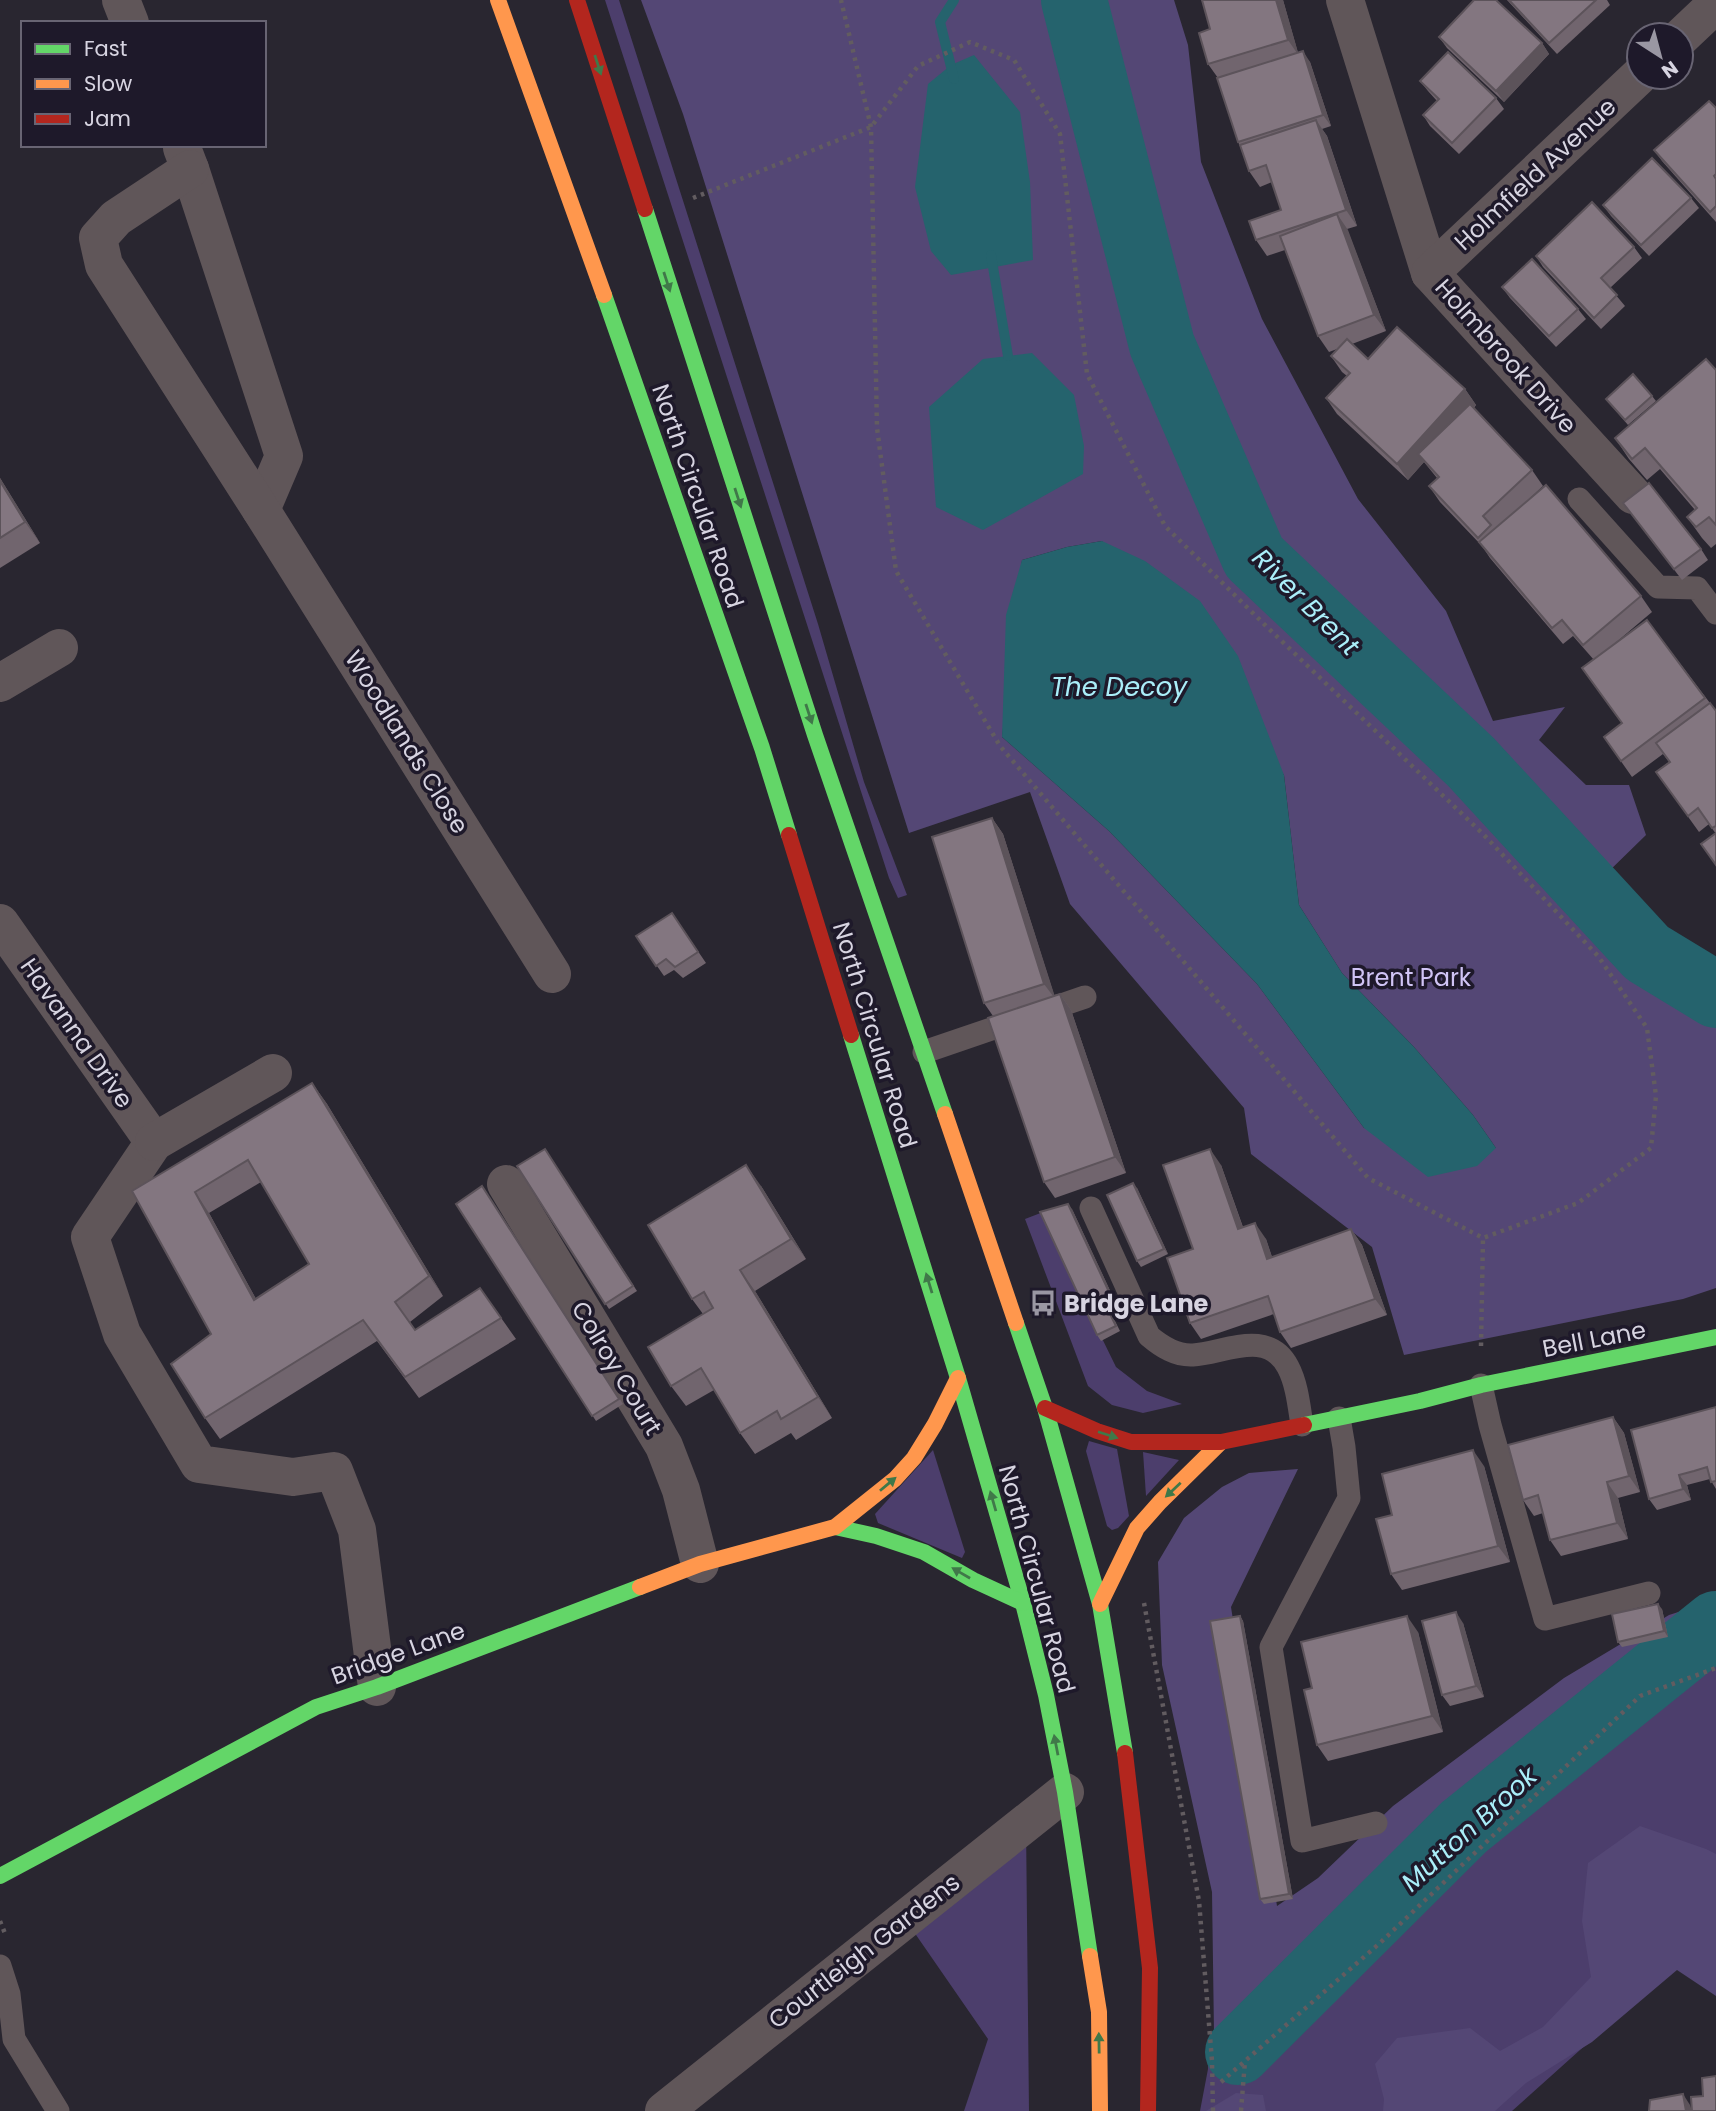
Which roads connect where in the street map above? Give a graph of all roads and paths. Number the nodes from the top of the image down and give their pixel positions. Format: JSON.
{"nodes":[{"id":1,"x":121,"y":0,"type":"edge"},
{"id":2,"x":498,"y":0,"type":"edge"},
{"id":3,"x":577,"y":0,"type":"edge"},
{"id":4,"x":841,"y":0,"type":"edge"},
{"id":5,"x":1345,"y":0,"type":"edge"},
{"id":6,"x":1716,"y":4,"type":"edge"},
{"id":7,"x":129,"y":21,"type":"edge"},
{"id":8,"x":1695,"y":24,"type":"edge"},
{"id":9,"x":1625,"y":89,"type":"edge"},
{"id":10,"x":871,"y":127,"type":"junction"},
{"id":11,"x":185,"y":157,"type":"edge"},
{"id":12,"x":693,"y":198,"type":"dead end"},
{"id":13,"x":1430,"y":273,"type":"junction"},
{"id":14,"x":1625,"y":473,"type":"edge"},
{"id":15,"x":1579,"y":499,"type":"dead end"},
{"id":16,"x":261,"y":510,"type":"junction"},
{"id":17,"x":1716,"y":613,"type":"edge"},
{"id":18,"x":59,"y":648,"type":"dead end"},
{"id":19,"x":0,"y":683,"type":"edge"},
{"id":20,"x":0,"y":923,"type":"edge"},
{"id":21,"x":552,"y":974,"type":"dead end"},
{"id":22,"x":1085,"y":998,"type":"dead end"},
{"id":23,"x":924,"y":1052,"type":"junction"},
{"id":24,"x":273,"y":1073,"type":"dead end"},
{"id":25,"x":154,"y":1142,"type":"junction"},
{"id":26,"x":506,"y":1184,"type":"dead end"},
{"id":27,"x":1091,"y":1208,"type":"dead end"},
{"id":28,"x":1482,"y":1238,"type":"junction"},
{"id":29,"x":1716,"y":1337,"type":"edge"},
{"id":30,"x":1481,"y":1350,"type":"dead end"},
{"id":31,"x":958,"y":1378,"type":"junction"},
{"id":32,"x":1481,"y":1385,"type":"junction"},
{"id":33,"x":1045,"y":1409,"type":"junction"},
{"id":34,"x":1339,"y":1418,"type":"junction"},
{"id":35,"x":1302,"y":1425,"type":"junction"},
{"id":36,"x":1221,"y":1442,"type":"junction"},
{"id":37,"x":835,"y":1527,"type":"junction"},
{"id":38,"x":700,"y":1564,"type":"junction"},
{"id":39,"x":1649,"y":1593,"type":"dead end"},
{"id":40,"x":1143,"y":1597,"type":"dead end"},
{"id":41,"x":1023,"y":1603,"type":"junction"},
{"id":42,"x":1100,"y":1604,"type":"junction"},
{"id":43,"x":1716,"y":1668,"type":"edge"},
{"id":44,"x":377,"y":1687,"type":"junction"},
{"id":45,"x":1065,"y":1792,"type":"junction"},
{"id":46,"x":1376,"y":1823,"type":"dead end"},
{"id":47,"x":0,"y":1876,"type":"edge"},
{"id":48,"x":0,"y":1966,"type":"edge"},
{"id":49,"x":1245,"y":2060,"type":"junction"},
{"id":50,"x":1221,"y":2082,"type":"dead end"},
{"id":51,"x":58,"y":2111,"type":"edge"},
{"id":52,"x":664,"y":2111,"type":"edge"},
{"id":53,"x":1100,"y":2111,"type":"edge"},
{"id":54,"x":1148,"y":2111,"type":"edge"},
{"id":55,"x":1213,"y":2111,"type":"edge"},
{"id":56,"x":1241,"y":2111,"type":"edge"}],
"edges":[{"from":1,"to":7,"type":"street"},
{"from":31,"to":2,"type":"main road","name":"North Circular Road","one_way":true},
{"from":3,"to":23,"type":"main road","name":"North Circular Road","one_way":true},
{"from":4,"to":10,"type":"path"},
{"from":5,"to":13,"type":"street","name":"Holmbrook Drive"},
{"from":6,"to":8,"type":"street"},
{"from":9,"to":13,"type":"street","name":"Holmfield Avenue"},
{"from":10,"to":12,"type":"path"},
{"from":10,"to":28,"type":"path"},
{"from":10,"to":28,"type":"path"},
{"from":11,"to":16,"type":"street","name":"Woodlands Close"},
{"from":11,"to":16,"type":"street","name":"Woodlands Close"},
{"from":13,"to":14,"type":"street","name":"Holmbrook Drive"},
{"from":15,"to":17,"type":"lane"},
{"from":16,"to":21,"type":"street","name":"Woodlands Close"},
{"from":18,"to":19,"type":"street"},
{"from":20,"to":25,"type":"street","name":"Havanna Drive"},
{"from":22,"to":23,"type":"lane"},
{"from":23,"to":33,"type":"main road","name":"North Circular Road"},
{"from":24,"to":25,"type":"street"},
{"from":25,"to":44,"type":"street"},
{"from":26,"to":38,"type":"street","name":"Colroy Court"},
{"from":27,"to":35,"type":"lane"},
{"from":28,"to":30,"type":"path"},
{"from":29,"to":32,"type":"main road","name":"Bell Lane"},
{"from":37,"to":31,"type":"main road","name":"Bridge Lane","one_way":true},
{"from":41,"to":31,"type":"main road","name":"North Circular Road","one_way":true},
{"from":32,"to":34,"type":"main road"},
{"from":32,"to":39,"type":"lane"},
{"from":33,"to":36,"type":"main road","one_way":true},
{"from":33,"to":42,"type":"main road","name":"North Circular Road"},
{"from":34,"to":35,"type":"main road"},
{"from":34,"to":46,"type":"lane"},
{"from":35,"to":36,"type":"main road"},
{"from":36,"to":42,"type":"main road","one_way":true},
{"from":37,"to":38,"type":"main road","name":"Bridge Lane"},
{"from":41,"to":37,"type":"main road","name":"Bridge Lane","one_way":true},
{"from":38,"to":44,"type":"main road","name":"Bridge Lane"},
{"from":40,"to":55,"type":"path"},
{"from":45,"to":41,"type":"main road","name":"North Circular Road","one_way":true},
{"from":42,"to":54,"type":"main road","name":"North Circular Road"},
{"from":43,"to":49,"type":"path"},
{"from":44,"to":47,"type":"main road","name":"Bridge Lane"},
{"from":45,"to":52,"type":"street","name":"Courtleigh Gardens"},
{"from":53,"to":45,"type":"main road","name":"North Circular Road","one_way":true},
{"from":48,"to":51,"type":"lane"},
{"from":49,"to":50,"type":"path"},
{"from":49,"to":56,"type":"path"}]}
